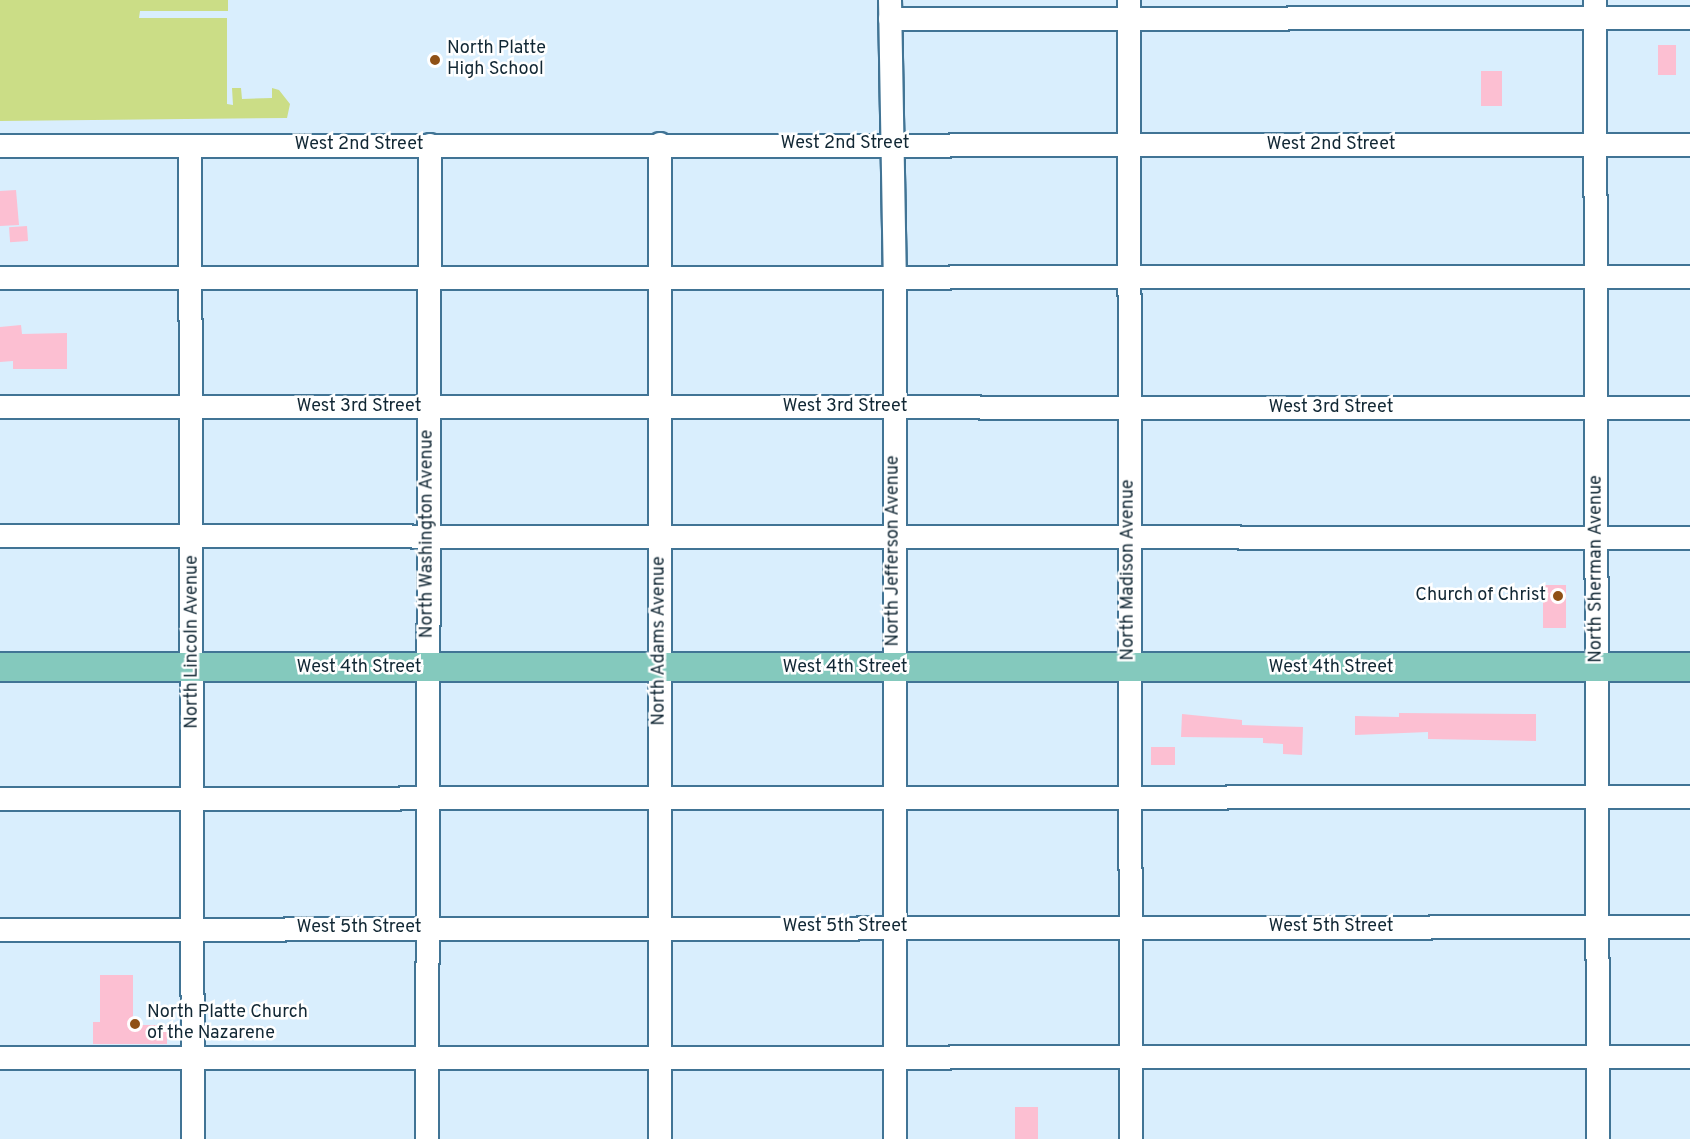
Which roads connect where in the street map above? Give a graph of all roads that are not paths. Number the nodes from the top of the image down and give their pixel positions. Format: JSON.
{"nodes":[{"id":1,"x":1129,"y":9,"type":"edge"},
{"id":2,"x":1595,"y":9,"type":"edge"},
{"id":3,"x":890,"y":10,"type":"edge"},
{"id":4,"x":1690,"y":18,"type":"edge"},
{"id":5,"x":660,"y":144,"type":"junction"},
{"id":6,"x":892,"y":144,"type":"junction"},
{"id":7,"x":1130,"y":144,"type":"junction"},
{"id":8,"x":430,"y":145,"type":"junction"},
{"id":9,"x":1595,"y":145,"type":"junction"},
{"id":10,"x":1690,"y":145,"type":"edge"},
{"id":11,"x":0,"y":146,"type":"edge"},
{"id":12,"x":190,"y":146,"type":"junction"},
{"id":13,"x":429,"y":277,"type":"junction"},
{"id":14,"x":1594,"y":277,"type":"junction"},
{"id":15,"x":1690,"y":277,"type":"edge"},
{"id":16,"x":0,"y":278,"type":"edge"},
{"id":17,"x":191,"y":278,"type":"junction"},
{"id":18,"x":660,"y":278,"type":"junction"},
{"id":19,"x":895,"y":278,"type":"junction"},
{"id":20,"x":1130,"y":278,"type":"junction"},
{"id":21,"x":0,"y":407,"type":"edge"},
{"id":22,"x":192,"y":407,"type":"junction"},
{"id":23,"x":429,"y":407,"type":"junction"},
{"id":24,"x":660,"y":407,"type":"junction"},
{"id":25,"x":894,"y":407,"type":"junction"},
{"id":26,"x":1129,"y":407,"type":"junction"},
{"id":27,"x":1595,"y":408,"type":"junction"},
{"id":28,"x":1690,"y":408,"type":"edge"},
{"id":29,"x":193,"y":535,"type":"junction"},
{"id":30,"x":0,"y":536,"type":"edge"},
{"id":31,"x":428,"y":536,"type":"junction"},
{"id":32,"x":660,"y":536,"type":"junction"},
{"id":33,"x":894,"y":537,"type":"junction"},
{"id":34,"x":1129,"y":537,"type":"junction"},
{"id":35,"x":1597,"y":538,"type":"junction"},
{"id":36,"x":1690,"y":538,"type":"edge"},
{"id":37,"x":0,"y":667,"type":"edge"},
{"id":38,"x":1598,"y":667,"type":"junction"},
{"id":39,"x":1690,"y":667,"type":"edge"},
{"id":40,"x":193,"y":668,"type":"junction"},
{"id":41,"x":427,"y":668,"type":"junction"},
{"id":42,"x":894,"y":668,"type":"junction"},
{"id":43,"x":1129,"y":668,"type":"junction"},
{"id":44,"x":660,"y":669,"type":"junction"},
{"id":45,"x":895,"y":797,"type":"junction"},
{"id":46,"x":1598,"y":797,"type":"junction"},
{"id":47,"x":1690,"y":797,"type":"edge"},
{"id":48,"x":193,"y":798,"type":"junction"},
{"id":49,"x":427,"y":798,"type":"junction"},
{"id":50,"x":660,"y":798,"type":"junction"},
{"id":51,"x":1132,"y":798,"type":"junction"},
{"id":52,"x":0,"y":799,"type":"edge"},
{"id":53,"x":660,"y":927,"type":"junction"},
{"id":54,"x":895,"y":927,"type":"junction"},
{"id":55,"x":1598,"y":927,"type":"junction"},
{"id":56,"x":1690,"y":927,"type":"edge"},
{"id":57,"x":427,"y":928,"type":"junction"},
{"id":58,"x":1133,"y":928,"type":"junction"},
{"id":59,"x":0,"y":930,"type":"edge"},
{"id":60,"x":193,"y":930,"type":"junction"},
{"id":61,"x":660,"y":1057,"type":"junction"},
{"id":62,"x":895,"y":1057,"type":"junction"},
{"id":63,"x":1132,"y":1057,"type":"junction"},
{"id":64,"x":1598,"y":1057,"type":"junction"},
{"id":65,"x":1690,"y":1057,"type":"edge"},
{"id":66,"x":0,"y":1058,"type":"edge"},
{"id":67,"x":193,"y":1058,"type":"junction"},
{"id":68,"x":427,"y":1058,"type":"junction"},
{"id":69,"x":193,"y":1139,"type":"edge"},
{"id":70,"x":427,"y":1139,"type":"edge"},
{"id":71,"x":660,"y":1139,"type":"edge"},
{"id":72,"x":895,"y":1139,"type":"edge"},
{"id":73,"x":1131,"y":1139,"type":"edge"},
{"id":74,"x":1598,"y":1139,"type":"edge"}],
"edges":[{"from":1,"to":2,"type":"street"},
{"from":1,"to":3,"type":"street"},
{"from":1,"to":7,"type":"street","name":"North Madison Avenue"},
{"from":2,"to":4,"type":"street"},
{"from":2,"to":9,"type":"street","name":"North Sherman Avenue"},
{"from":3,"to":6,"type":"street","name":"North Jefferson Avenue"},
{"from":5,"to":6,"type":"street","name":"West 2nd Street"},
{"from":5,"to":8,"type":"street","name":"West 2nd Street"},
{"from":5,"to":18,"type":"street","name":"North Adams Avenue"},
{"from":6,"to":7,"type":"street","name":"West 2nd Street"},
{"from":6,"to":19,"type":"street","name":"North Jefferson Avenue"},
{"from":7,"to":9,"type":"street","name":"West 2nd Street"},
{"from":7,"to":20,"type":"street","name":"North Madison Avenue"},
{"from":8,"to":12,"type":"street","name":"West 2nd Street"},
{"from":8,"to":13,"type":"street","name":"North Washington Avenue"},
{"from":9,"to":10,"type":"street","name":"West 2nd Street"},
{"from":9,"to":14,"type":"street","name":"North Sherman Avenue"},
{"from":11,"to":12,"type":"street","name":"West 2nd Street"},
{"from":12,"to":17,"type":"street","name":"North Lincoln Avenue"},
{"from":13,"to":17,"type":"street"},
{"from":13,"to":18,"type":"street"},
{"from":13,"to":23,"type":"street","name":"North Washington Avenue"},
{"from":14,"to":15,"type":"street"},
{"from":14,"to":20,"type":"street"},
{"from":14,"to":27,"type":"street","name":"North Sherman Avenue"},
{"from":16,"to":17,"type":"street"},
{"from":17,"to":22,"type":"street","name":"North Lincoln Avenue"},
{"from":18,"to":19,"type":"street"},
{"from":18,"to":24,"type":"street","name":"North Adams Avenue"},
{"from":19,"to":20,"type":"street"},
{"from":19,"to":25,"type":"street","name":"North Jefferson Avenue"},
{"from":20,"to":26,"type":"street","name":"North Madison Avenue"},
{"from":21,"to":22,"type":"street","name":"West 3rd Street"},
{"from":22,"to":23,"type":"street","name":"West 3rd Street"},
{"from":22,"to":29,"type":"street","name":"North Lincoln Avenue"},
{"from":23,"to":24,"type":"street","name":"West 3rd Street"},
{"from":23,"to":31,"type":"street","name":"North Washington Avenue"},
{"from":24,"to":25,"type":"street","name":"West 3rd Street"},
{"from":24,"to":32,"type":"street","name":"North Adams Avenue"},
{"from":25,"to":26,"type":"street","name":"West 3rd Street"},
{"from":25,"to":33,"type":"street","name":"North Jefferson Avenue"},
{"from":26,"to":27,"type":"street","name":"West 3rd Street"},
{"from":26,"to":34,"type":"street","name":"North Madison Avenue"},
{"from":27,"to":28,"type":"street","name":"West 3rd Street"},
{"from":27,"to":35,"type":"street","name":"North Sherman Avenue"},
{"from":29,"to":30,"type":"street"},
{"from":29,"to":31,"type":"street"},
{"from":29,"to":40,"type":"street","name":"North Lincoln Avenue"},
{"from":31,"to":32,"type":"street"},
{"from":31,"to":41,"type":"street","name":"North Washington Avenue"},
{"from":32,"to":33,"type":"street"},
{"from":32,"to":44,"type":"street","name":"North Adams Avenue"},
{"from":33,"to":34,"type":"street"},
{"from":33,"to":42,"type":"street","name":"North Jefferson Avenue"},
{"from":34,"to":35,"type":"street"},
{"from":34,"to":43,"type":"street","name":"North Madison Avenue"},
{"from":35,"to":36,"type":"street"},
{"from":35,"to":38,"type":"street","name":"North Sherman Avenue"},
{"from":37,"to":40,"type":"main road","name":"West 4th Street"},
{"from":38,"to":39,"type":"main road","name":"West 4th Street"},
{"from":38,"to":43,"type":"main road","name":"West 4th Street"},
{"from":38,"to":46,"type":"street","name":"North Sherman Avenue"},
{"from":40,"to":41,"type":"main road","name":"West 4th Street"},
{"from":40,"to":48,"type":"street","name":"North Lincoln Avenue"},
{"from":41,"to":44,"type":"main road","name":"West 4th Street"},
{"from":41,"to":49,"type":"street","name":"North Washington Avenue"},
{"from":42,"to":43,"type":"main road","name":"West 4th Street"},
{"from":42,"to":44,"type":"main road","name":"West 4th Street"},
{"from":42,"to":45,"type":"street","name":"North Jefferson Avenue"},
{"from":43,"to":51,"type":"street","name":"North Madison Avenue"},
{"from":44,"to":50,"type":"street","name":"North Adams Avenue"},
{"from":45,"to":50,"type":"street"},
{"from":45,"to":51,"type":"street"},
{"from":45,"to":54,"type":"street","name":"North Jefferson Avenue"},
{"from":46,"to":47,"type":"street"},
{"from":46,"to":51,"type":"street"},
{"from":46,"to":55,"type":"street","name":"North Sherman Avenue"},
{"from":48,"to":49,"type":"street"},
{"from":48,"to":52,"type":"street"},
{"from":48,"to":60,"type":"street","name":"North Lincoln Avenue"},
{"from":49,"to":50,"type":"street"},
{"from":49,"to":57,"type":"street","name":"North Washington Avenue"},
{"from":50,"to":53,"type":"street","name":"North Adams Avenue"},
{"from":51,"to":58,"type":"street","name":"North Madison Avenue"},
{"from":53,"to":54,"type":"street","name":"West 5th Street"},
{"from":53,"to":57,"type":"street","name":"West 5th Street"},
{"from":53,"to":61,"type":"street","name":"North Adams Avenue"},
{"from":54,"to":58,"type":"street","name":"West 5th Street"},
{"from":54,"to":62,"type":"street","name":"North Jefferson Avenue"},
{"from":55,"to":56,"type":"street","name":"West 5th Street"},
{"from":55,"to":58,"type":"street","name":"West 5th Street"},
{"from":55,"to":64,"type":"street","name":"North Sherman Avenue"},
{"from":57,"to":60,"type":"street","name":"West 5th Street"},
{"from":57,"to":68,"type":"street","name":"North Washington Avenue"},
{"from":58,"to":63,"type":"street","name":"North Madison Avenue"},
{"from":59,"to":60,"type":"street","name":"West 5th Street"},
{"from":60,"to":67,"type":"street","name":"North Lincoln Avenue"},
{"from":61,"to":62,"type":"street"},
{"from":61,"to":68,"type":"street"},
{"from":61,"to":71,"type":"street","name":"North Adams Avenue"},
{"from":62,"to":63,"type":"street"},
{"from":62,"to":72,"type":"street","name":"North Jefferson Avenue"},
{"from":63,"to":64,"type":"street"},
{"from":63,"to":73,"type":"street","name":"North Madison Avenue"},
{"from":64,"to":65,"type":"street"},
{"from":64,"to":74,"type":"street","name":"North Sherman Avenue"},
{"from":66,"to":67,"type":"street"},
{"from":67,"to":68,"type":"street"},
{"from":67,"to":69,"type":"street","name":"North Lincoln Avenue"},
{"from":68,"to":70,"type":"street","name":"North Washington Avenue"}]}
